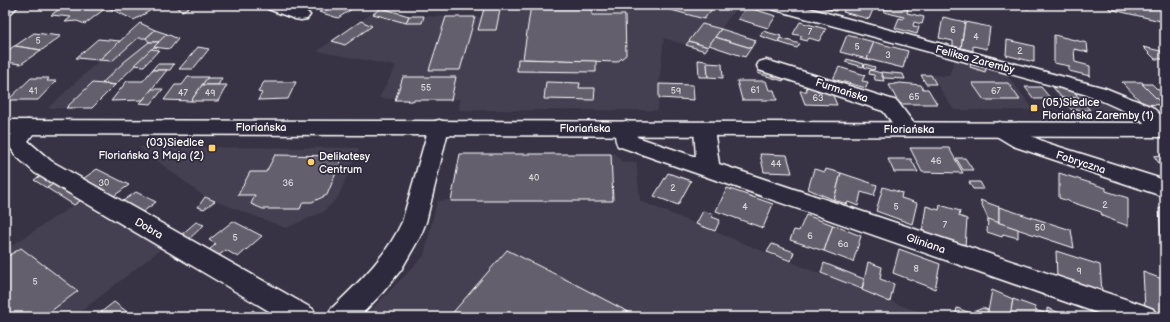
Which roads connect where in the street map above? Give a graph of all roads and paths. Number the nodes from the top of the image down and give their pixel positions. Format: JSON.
{"nodes":[{"id":1,"x":11,"y":5,"type":"edge"},
{"id":2,"x":274,"y":5,"type":"edge"},
{"id":3,"x":778,"y":5,"type":"edge"},
{"id":4,"x":5,"y":9,"type":"edge"},
{"id":5,"x":301,"y":15,"type":"dead end"},
{"id":6,"x":766,"y":66,"type":"dead end"},
{"id":7,"x":5,"y":127,"type":"edge"},
{"id":8,"x":28,"y":127,"type":"junction"},
{"id":9,"x":439,"y":127,"type":"junction"},
{"id":10,"x":704,"y":129,"type":"junction"},
{"id":11,"x":908,"y":129,"type":"junction"},
{"id":12,"x":1000,"y":129,"type":"junction"},
{"id":13,"x":1164,"y":130,"type":"edge"},
{"id":14,"x":626,"y":135,"type":"junction"},
{"id":15,"x":708,"y":168,"type":"junction"},
{"id":16,"x":1165,"y":189,"type":"edge"},
{"id":17,"x":303,"y":317,"type":"edge"},
{"id":18,"x":341,"y":317,"type":"edge"},
{"id":19,"x":1143,"y":317,"type":"edge"}],
"edges":[{"from":1,"to":4,"type":"street"},
{"from":2,"to":5,"type":"street"},
{"from":3,"to":13,"type":"street","name":"Feliksa Zaremby"},
{"from":6,"to":11,"type":"street","name":"Furmańska"},
{"from":7,"to":8,"type":"street","name":"Floriańska"},
{"from":8,"to":9,"type":"street","name":"Floriańska"},
{"from":8,"to":17,"type":"street","name":"Dobra"},
{"from":9,"to":14,"type":"street","name":"Floriańska"},
{"from":9,"to":18,"type":"street"},
{"from":10,"to":11,"type":"street","name":"Floriańska"},
{"from":10,"to":14,"type":"street","name":"Floriańska"},
{"from":10,"to":15,"type":"street"},
{"from":11,"to":12,"type":"street","name":"Floriańska"},
{"from":12,"to":13,"type":"street","name":"Floriańska"},
{"from":12,"to":16,"type":"street","name":"Fabryczna"},
{"from":14,"to":15,"type":"street","name":"Gliniana"},
{"from":15,"to":19,"type":"street","name":"Gliniana"}]}
